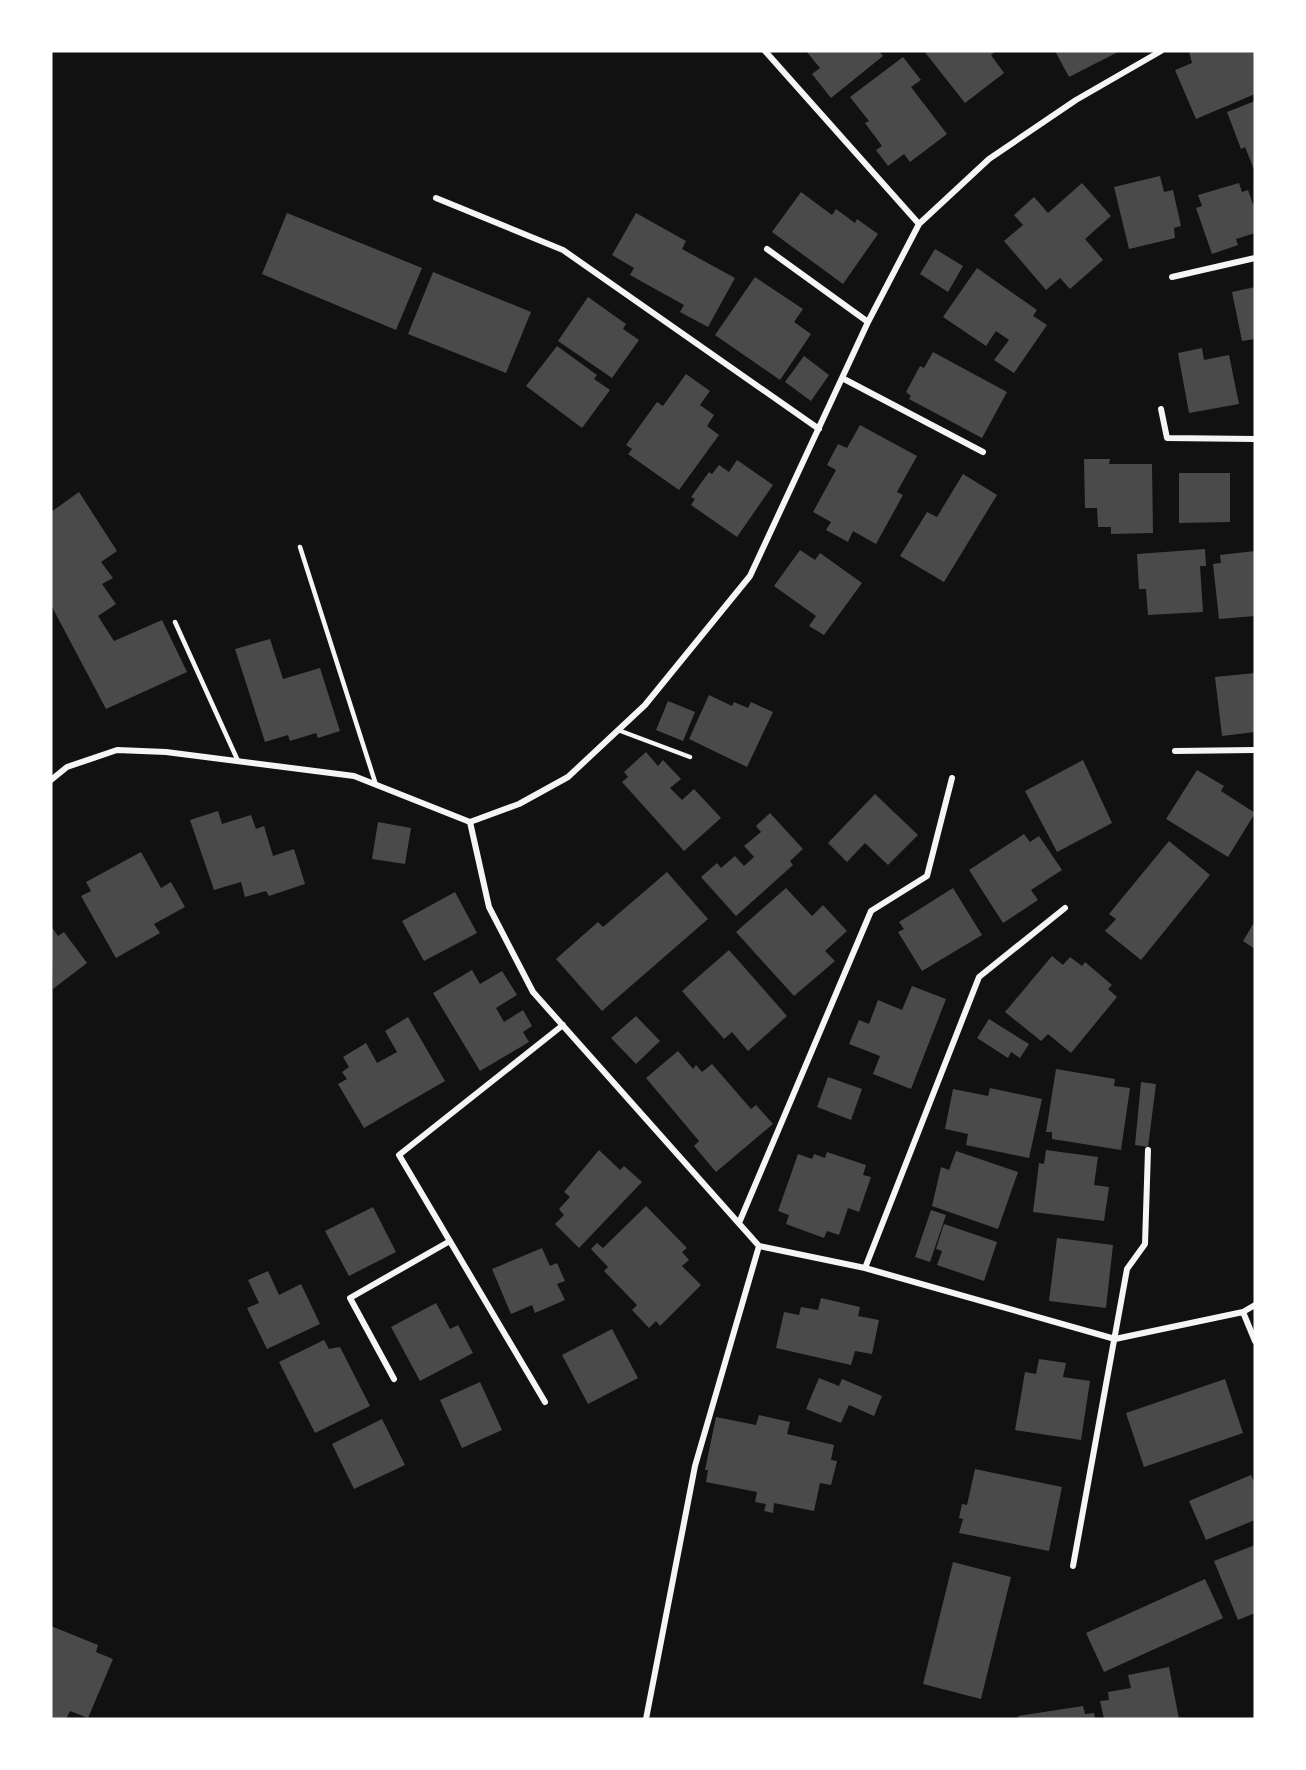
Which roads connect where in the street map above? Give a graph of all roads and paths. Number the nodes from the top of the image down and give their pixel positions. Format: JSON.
{"nodes":[{"id":1,"x":765,"y":51,"type":"edge"},
{"id":2,"x":1161,"y":51,"type":"edge"},
{"id":3,"x":436,"y":198,"type":"dead end"},
{"id":4,"x":919,"y":224,"type":"junction"},
{"id":5,"x":767,"y":249,"type":"dead end"},
{"id":6,"x":1255,"y":258,"type":"edge"},
{"id":7,"x":1172,"y":277,"type":"dead end"},
{"id":8,"x":868,"y":322,"type":"junction"},
{"id":9,"x":843,"y":379,"type":"junction"},
{"id":10,"x":1161,"y":409,"type":"dead end"},
{"id":11,"x":819,"y":429,"type":"junction"},
{"id":12,"x":1255,"y":439,"type":"edge"},
{"id":13,"x":983,"y":452,"type":"dead end"},
{"id":14,"x":300,"y":547,"type":"dead end"},
{"id":15,"x":175,"y":622,"type":"dead end"},
{"id":16,"x":618,"y":730,"type":"junction"},
{"id":17,"x":1255,"y":750,"type":"edge"},
{"id":18,"x":1175,"y":751,"type":"dead end"},
{"id":19,"x":690,"y":757,"type":"dead end"},
{"id":20,"x":238,"y":762,"type":"junction"},
{"id":21,"x":952,"y":778,"type":"dead end"},
{"id":22,"x":51,"y":780,"type":"edge"},
{"id":23,"x":376,"y":785,"type":"junction"},
{"id":24,"x":470,"y":822,"type":"junction"},
{"id":25,"x":1065,"y":908,"type":"dead end"},
{"id":26,"x":563,"y":1026,"type":"junction"},
{"id":27,"x":1148,"y":1150,"type":"dead end"},
{"id":28,"x":739,"y":1223,"type":"junction"},
{"id":29,"x":450,"y":1241,"type":"junction"},
{"id":30,"x":759,"y":1246,"type":"junction"},
{"id":31,"x":865,"y":1268,"type":"junction"},
{"id":32,"x":1255,"y":1305,"type":"edge"},
{"id":33,"x":1243,"y":1312,"type":"junction"},
{"id":34,"x":1115,"y":1339,"type":"junction"},
{"id":35,"x":1255,"y":1341,"type":"edge"},
{"id":36,"x":394,"y":1379,"type":"dead end"},
{"id":37,"x":545,"y":1402,"type":"dead end"},
{"id":38,"x":1073,"y":1566,"type":"dead end"},
{"id":39,"x":646,"y":1719,"type":"edge"}],
"edges":[{"from":1,"to":4,"type":"street"},
{"from":2,"to":4,"type":"street"},
{"from":3,"to":11,"type":"street"},
{"from":4,"to":8,"type":"street"},
{"from":5,"to":8,"type":"street"},
{"from":6,"to":7,"type":"street"},
{"from":8,"to":9,"type":"street"},
{"from":9,"to":11,"type":"street"},
{"from":9,"to":13,"type":"street"},
{"from":10,"to":12,"type":"street"},
{"from":11,"to":16,"type":"street"},
{"from":14,"to":23,"type":"lane"},
{"from":15,"to":20,"type":"lane"},
{"from":16,"to":19,"type":"lane"},
{"from":16,"to":24,"type":"street"},
{"from":17,"to":18,"type":"street"},
{"from":20,"to":22,"type":"street"},
{"from":20,"to":23,"type":"street"},
{"from":21,"to":28,"type":"street"},
{"from":23,"to":24,"type":"street"},
{"from":24,"to":26,"type":"street"},
{"from":25,"to":31,"type":"street"},
{"from":26,"to":28,"type":"street"},
{"from":26,"to":29,"type":"street"},
{"from":27,"to":34,"type":"street"},
{"from":28,"to":30,"type":"street"},
{"from":29,"to":36,"type":"street"},
{"from":29,"to":37,"type":"street"},
{"from":30,"to":31,"type":"street"},
{"from":30,"to":39,"type":"street"},
{"from":31,"to":34,"type":"street"},
{"from":32,"to":33,"type":"street"},
{"from":33,"to":34,"type":"street"},
{"from":33,"to":35,"type":"street"},
{"from":34,"to":38,"type":"street"}]}
